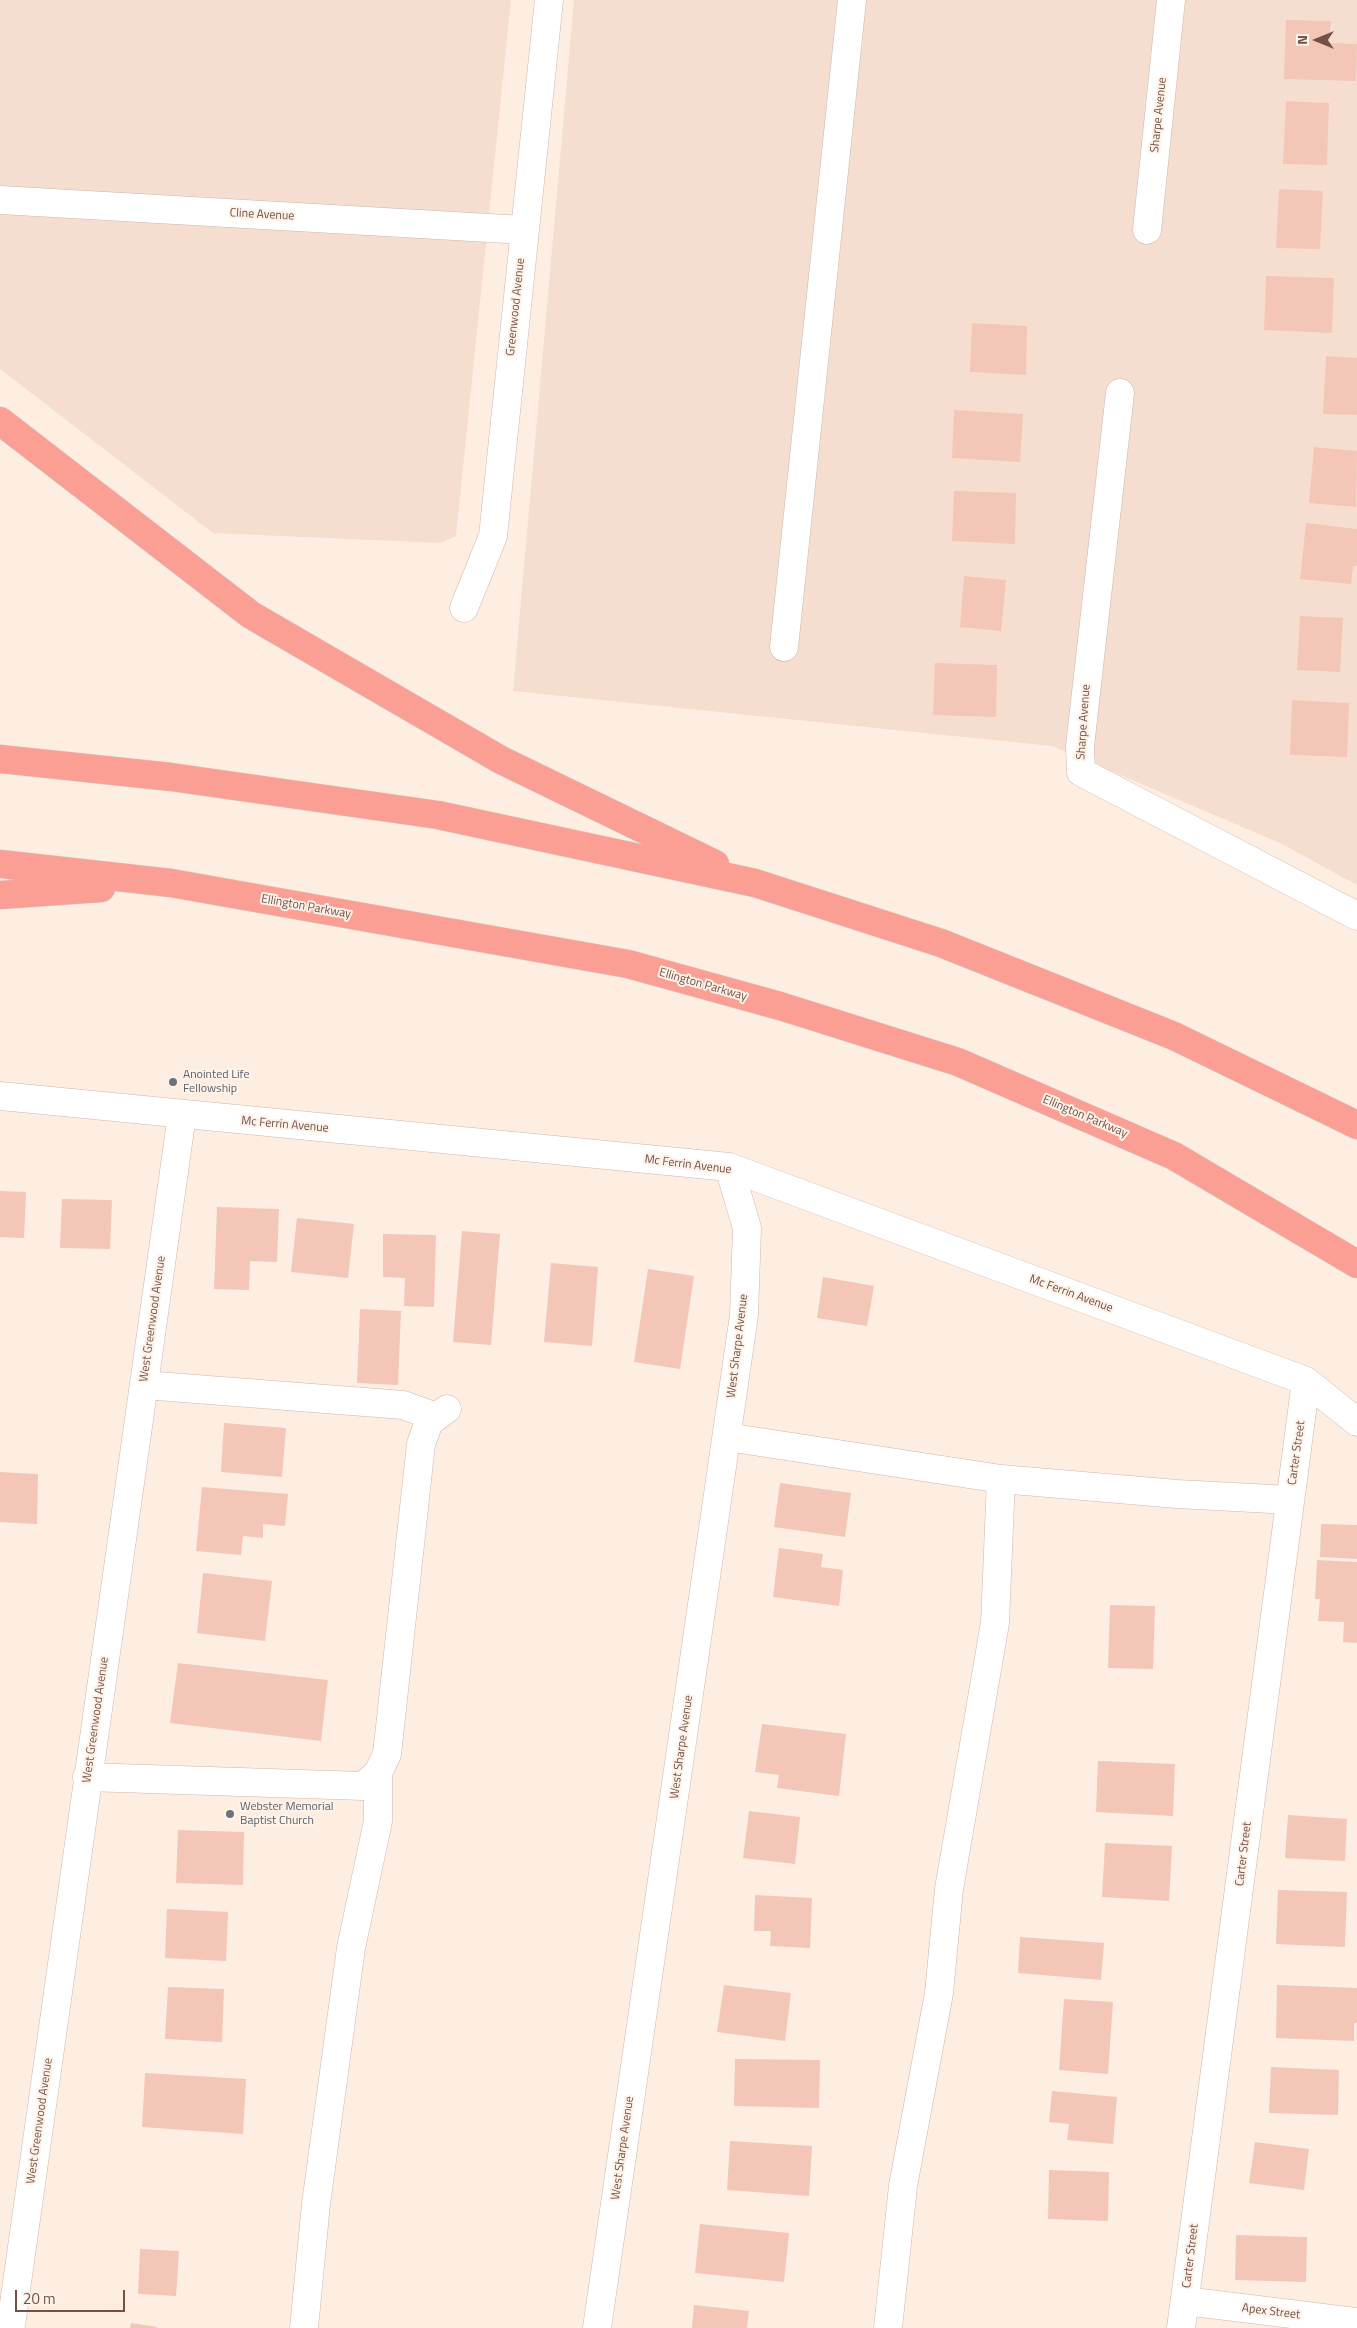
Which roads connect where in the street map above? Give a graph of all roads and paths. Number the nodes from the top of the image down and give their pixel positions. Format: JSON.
{"nodes":[{"id":1,"x":549,"y":0,"type":"edge"},
{"id":2,"x":852,"y":0,"type":"edge"},
{"id":3,"x":1171,"y":0,"type":"edge"},
{"id":4,"x":0,"y":200,"type":"edge"},
{"id":5,"x":524,"y":230,"type":"junction"},
{"id":6,"x":1147,"y":230,"type":"dead end"},
{"id":7,"x":1120,"y":393,"type":"dead end"},
{"id":8,"x":0,"y":421,"type":"edge"},
{"id":9,"x":464,"y":608,"type":"dead end"},
{"id":10,"x":784,"y":647,"type":"dead end"},
{"id":11,"x":0,"y":759,"type":"edge"},
{"id":12,"x":0,"y":864,"type":"edge"},
{"id":13,"x":171,"y":883,"type":"junction"},
{"id":14,"x":755,"y":883,"type":"junction"},
{"id":15,"x":0,"y":895,"type":"edge"},
{"id":16,"x":1357,"y":916,"type":"edge"},
{"id":17,"x":0,"y":1096,"type":"edge"},
{"id":18,"x":182,"y":1115,"type":"junction"},
{"id":19,"x":1357,"y":1125,"type":"edge"},
{"id":20,"x":729,"y":1168,"type":"junction"},
{"id":21,"x":1357,"y":1264,"type":"edge"},
{"id":22,"x":1306,"y":1380,"type":"junction"},
{"id":23,"x":144,"y":1385,"type":"junction"},
{"id":24,"x":1357,"y":1422,"type":"edge"},
{"id":25,"x":727,"y":1436,"type":"junction"},
{"id":26,"x":1001,"y":1479,"type":"junction"},
{"id":27,"x":1290,"y":1500,"type":"junction"},
{"id":28,"x":378,"y":1773,"type":"junction"},
{"id":29,"x":87,"y":1777,"type":"junction"},
{"id":30,"x":1185,"y":2301,"type":"junction"},
{"id":31,"x":1357,"y":2322,"type":"edge"},
{"id":32,"x":12,"y":2325,"type":"dead end"},
{"id":33,"x":304,"y":2328,"type":"edge"},
{"id":34,"x":597,"y":2328,"type":"edge"},
{"id":35,"x":888,"y":2328,"type":"edge"},
{"id":36,"x":1181,"y":2328,"type":"edge"}],
"edges":[{"from":1,"to":5,"type":"street","name":"Greenwood Avenue"},
{"from":2,"to":10,"type":"street"},
{"from":3,"to":6,"type":"street","name":"Sharpe Avenue"},
{"from":4,"to":5,"type":"street","name":"Cline Avenue"},
{"from":5,"to":9,"type":"street","name":"Greenwood Avenue"},
{"from":7,"to":16,"type":"street","name":"Sharpe Avenue"},
{"from":8,"to":14,"type":"highway"},
{"from":11,"to":14,"type":"highway"},
{"from":12,"to":13,"type":"highway","name":"Ellington Parkway"},
{"from":13,"to":15,"type":"highway"},
{"from":13,"to":21,"type":"highway","name":"Ellington Parkway"},
{"from":14,"to":19,"type":"highway"},
{"from":17,"to":18,"type":"street","name":"Mc Ferrin Avenue"},
{"from":18,"to":20,"type":"street","name":"Mc Ferrin Avenue"},
{"from":18,"to":23,"type":"street","name":"West Greenwood Avenue"},
{"from":20,"to":22,"type":"street","name":"Mc Ferrin Avenue"},
{"from":20,"to":25,"type":"street","name":"West Sharpe Avenue"},
{"from":22,"to":24,"type":"street","name":"Mc Ferrin Avenue"},
{"from":22,"to":27,"type":"street","name":"Carter Street"},
{"from":23,"to":28,"type":"street"},
{"from":23,"to":29,"type":"street","name":"West Greenwood Avenue"},
{"from":25,"to":26,"type":"street"},
{"from":25,"to":34,"type":"street","name":"West Sharpe Avenue"},
{"from":26,"to":27,"type":"street"},
{"from":26,"to":35,"type":"street"},
{"from":27,"to":30,"type":"street","name":"Carter Street"},
{"from":28,"to":29,"type":"street"},
{"from":28,"to":33,"type":"street"},
{"from":29,"to":32,"type":"street","name":"West Greenwood Avenue"},
{"from":30,"to":31,"type":"street","name":"Apex Street"},
{"from":30,"to":36,"type":"street","name":"Carter Street"}]}
